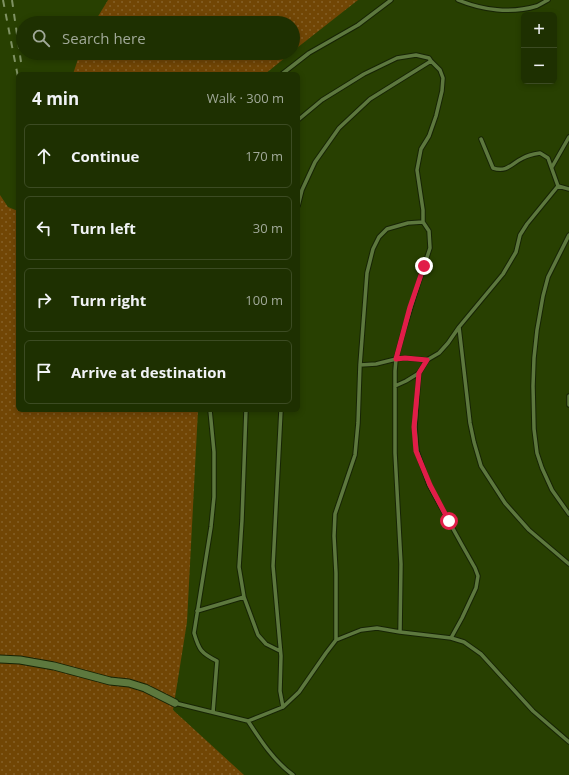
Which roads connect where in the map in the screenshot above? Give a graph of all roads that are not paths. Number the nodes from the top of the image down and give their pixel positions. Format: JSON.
{"nodes":[{"id":1,"x":391,"y":0,"type":"edge"},
{"id":2,"x":458,"y":0,"type":"edge"},
{"id":3,"x":548,"y":0,"type":"edge"},
{"id":4,"x":300,"y":60,"type":"edge"},
{"id":5,"x":300,"y":60,"type":"edge"},
{"id":6,"x":431,"y":61,"type":"junction"},
{"id":7,"x":285,"y":72,"type":"edge"},
{"id":8,"x":300,"y":118,"type":"edge"},
{"id":9,"x":569,"y":137,"type":"edge"},
{"id":10,"x":481,"y":139,"type":"dead end"},
{"id":11,"x":552,"y":167,"type":"junction"},
{"id":12,"x":558,"y":186,"type":"junction"},
{"id":13,"x":569,"y":189,"type":"edge"},
{"id":14,"x":300,"y":198,"type":"edge"},
{"id":15,"x":423,"y":222,"type":"junction"},
{"id":16,"x":569,"y":235,"type":"edge"},
{"id":17,"x":458,"y":327,"type":"junction"},
{"id":18,"x":396,"y":359,"type":"junction"},
{"id":19,"x":427,"y":360,"type":"junction"},
{"id":20,"x":360,"y":365,"type":"junction"},
{"id":21,"x":419,"y":373,"type":"junction"},
{"id":22,"x":395,"y":386,"type":"junction"},
{"id":23,"x":569,"y":396,"type":"edge"},
{"id":24,"x":569,"y":406,"type":"edge"},
{"id":25,"x":210,"y":412,"type":"edge"},
{"id":26,"x":246,"y":412,"type":"edge"},
{"id":27,"x":281,"y":412,"type":"edge"},
{"id":28,"x":569,"y":514,"type":"edge"},
{"id":29,"x":569,"y":564,"type":"edge"},
{"id":30,"x":244,"y":598,"type":"junction"},
{"id":31,"x":197,"y":611,"type":"junction"},
{"id":32,"x":400,"y":632,"type":"junction"},
{"id":33,"x":451,"y":638,"type":"junction"},
{"id":34,"x":336,"y":640,"type":"junction"},
{"id":35,"x":280,"y":651,"type":"junction"},
{"id":36,"x":0,"y":659,"type":"edge"},
{"id":37,"x":175,"y":702,"type":"joint"},
{"id":38,"x":283,"y":707,"type":"junction"},
{"id":39,"x":213,"y":712,"type":"junction"},
{"id":40,"x":248,"y":721,"type":"junction"},
{"id":41,"x":569,"y":742,"type":"edge"},
{"id":42,"x":293,"y":775,"type":"edge"}],
"edges":[{"from":1,"to":5,"type":"lane"},
{"from":2,"to":3,"type":"lane"},
{"from":4,"to":7,"type":"lane"},
{"from":6,"to":8,"type":"lane"},
{"from":6,"to":14,"type":"lane"},
{"from":6,"to":15,"type":"lane"},
{"from":9,"to":11,"type":"lane"},
{"from":10,"to":11,"type":"lane"},
{"from":11,"to":12,"type":"lane"},
{"from":12,"to":13,"type":"lane"},
{"from":12,"to":17,"type":"lane"},
{"from":15,"to":18,"type":"lane"},
{"from":15,"to":20,"type":"lane"},
{"from":16,"to":28,"type":"lane"},
{"from":17,"to":19,"type":"lane"},
{"from":17,"to":29,"type":"lane"},
{"from":18,"to":19,"type":"lane"},
{"from":18,"to":20,"type":"lane"},
{"from":18,"to":22,"type":"lane"},
{"from":19,"to":21,"type":"lane"},
{"from":20,"to":34,"type":"lane"},
{"from":21,"to":22,"type":"lane"},
{"from":21,"to":33,"type":"lane"},
{"from":22,"to":32,"type":"lane"},
{"from":23,"to":24,"type":"lane"},
{"from":25,"to":31,"type":"lane"},
{"from":26,"to":30,"type":"lane"},
{"from":27,"to":35,"type":"lane"},
{"from":30,"to":31,"type":"lane"},
{"from":30,"to":35,"type":"lane"},
{"from":31,"to":39,"type":"lane"},
{"from":32,"to":33,"type":"lane"},
{"from":32,"to":34,"type":"lane"},
{"from":33,"to":41,"type":"lane"},
{"from":34,"to":38,"type":"lane"},
{"from":35,"to":38,"type":"lane"},
{"from":36,"to":37,"type":"street"},
{"from":37,"to":39,"type":"lane"},
{"from":38,"to":40,"type":"lane"},
{"from":39,"to":40,"type":"lane"},
{"from":40,"to":42,"type":"lane"}]}
